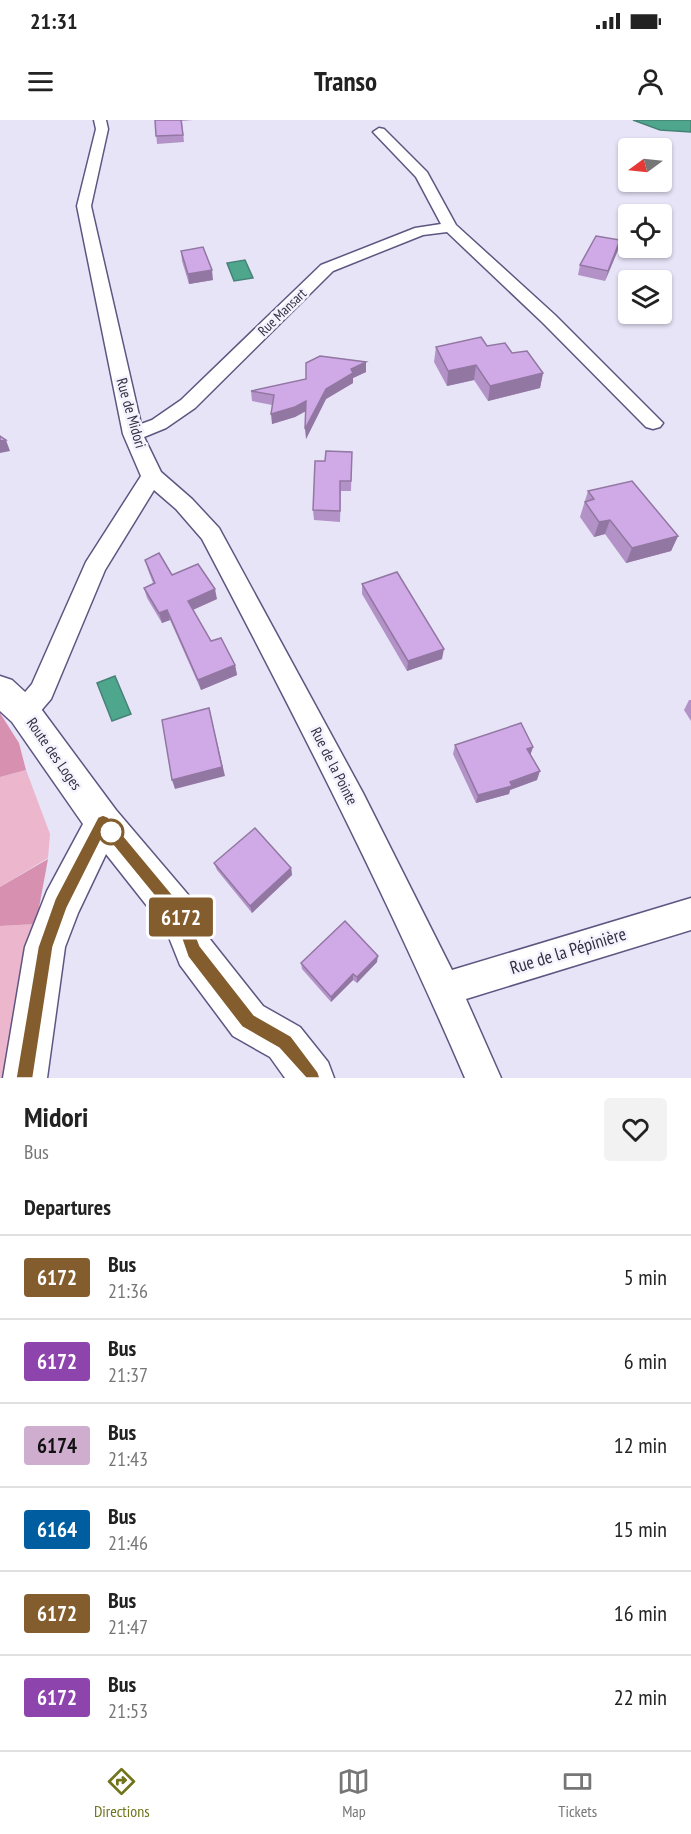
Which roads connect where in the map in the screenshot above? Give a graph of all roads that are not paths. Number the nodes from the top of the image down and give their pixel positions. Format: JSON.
{"nodes":[{"id":1,"x":100,"y":120,"type":"edge"},
{"id":2,"x":379,"y":132,"type":"dead end"},
{"id":3,"x":450,"y":226,"type":"junction"},
{"id":4,"x":652,"y":423,"type":"dead end"},
{"id":5,"x":133,"y":434,"type":"junction"},
{"id":6,"x":152,"y":476,"type":"junction"},
{"id":7,"x":12,"y":701,"type":"edge"},
{"id":8,"x":103,"y":822,"type":"junction"},
{"id":9,"x":691,"y":914,"type":"edge"},
{"id":10,"x":445,"y":989,"type":"junction"},
{"id":11,"x":24,"y":1078,"type":"edge"},
{"id":12,"x":312,"y":1078,"type":"edge"},
{"id":13,"x":483,"y":1078,"type":"edge"}],
"edges":[{"from":1,"to":5,"type":"street","name":"Rue de Midori"},
{"from":2,"to":3,"type":"street"},
{"from":3,"to":4,"type":"street"},
{"from":3,"to":5,"type":"street","name":"Rue Mansart"},
{"from":5,"to":6,"type":"street","name":"Rue de Midori"},
{"from":6,"to":7,"type":"street"},
{"from":6,"to":10,"type":"street","name":"Rue de la Pointe"},
{"from":7,"to":8,"type":"street","name":"Route des Loges"},
{"from":8,"to":11,"type":"street"},
{"from":8,"to":12,"type":"street","name":"Route des Loges"},
{"from":9,"to":10,"type":"street","name":"Rue de la Pépinière"},
{"from":10,"to":13,"type":"street","name":"Rue de la Pointe"}]}
